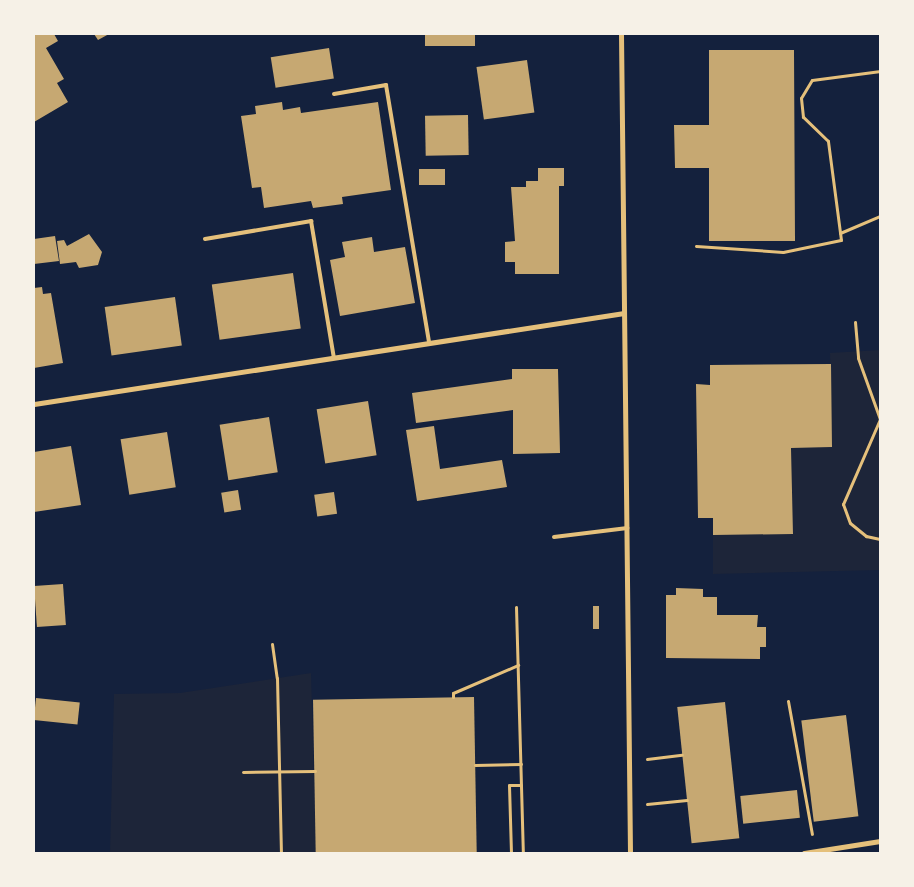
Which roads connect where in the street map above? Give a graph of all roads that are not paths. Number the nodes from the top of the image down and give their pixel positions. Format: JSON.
{"nodes":[{"id":1,"x":621,"y":34,"type":"edge"},
{"id":2,"x":334,"y":94,"type":"dead end"},
{"id":3,"x":205,"y":239,"type":"dead end"},
{"id":4,"x":624,"y":313,"type":"junction"},
{"id":5,"x":429,"y":343,"type":"junction"},
{"id":6,"x":334,"y":358,"type":"junction"},
{"id":7,"x":34,"y":404,"type":"edge"},
{"id":8,"x":627,"y":528,"type":"junction"},
{"id":9,"x":554,"y":537,"type":"dead end"},
{"id":10,"x":880,"y":841,"type":"edge"},
{"id":11,"x":630,"y":853,"type":"edge"},
{"id":12,"x":804,"y":853,"type":"edge"}],
"edges":[{"from":1,"to":4,"type":"street"},
{"from":2,"to":5,"type":"lane"},
{"from":3,"to":6,"type":"lane"},
{"from":4,"to":5,"type":"street"},
{"from":4,"to":8,"type":"street"},
{"from":5,"to":6,"type":"street"},
{"from":6,"to":7,"type":"street"},
{"from":8,"to":9,"type":"lane"},
{"from":8,"to":11,"type":"street"},
{"from":10,"to":12,"type":"street"}]}
